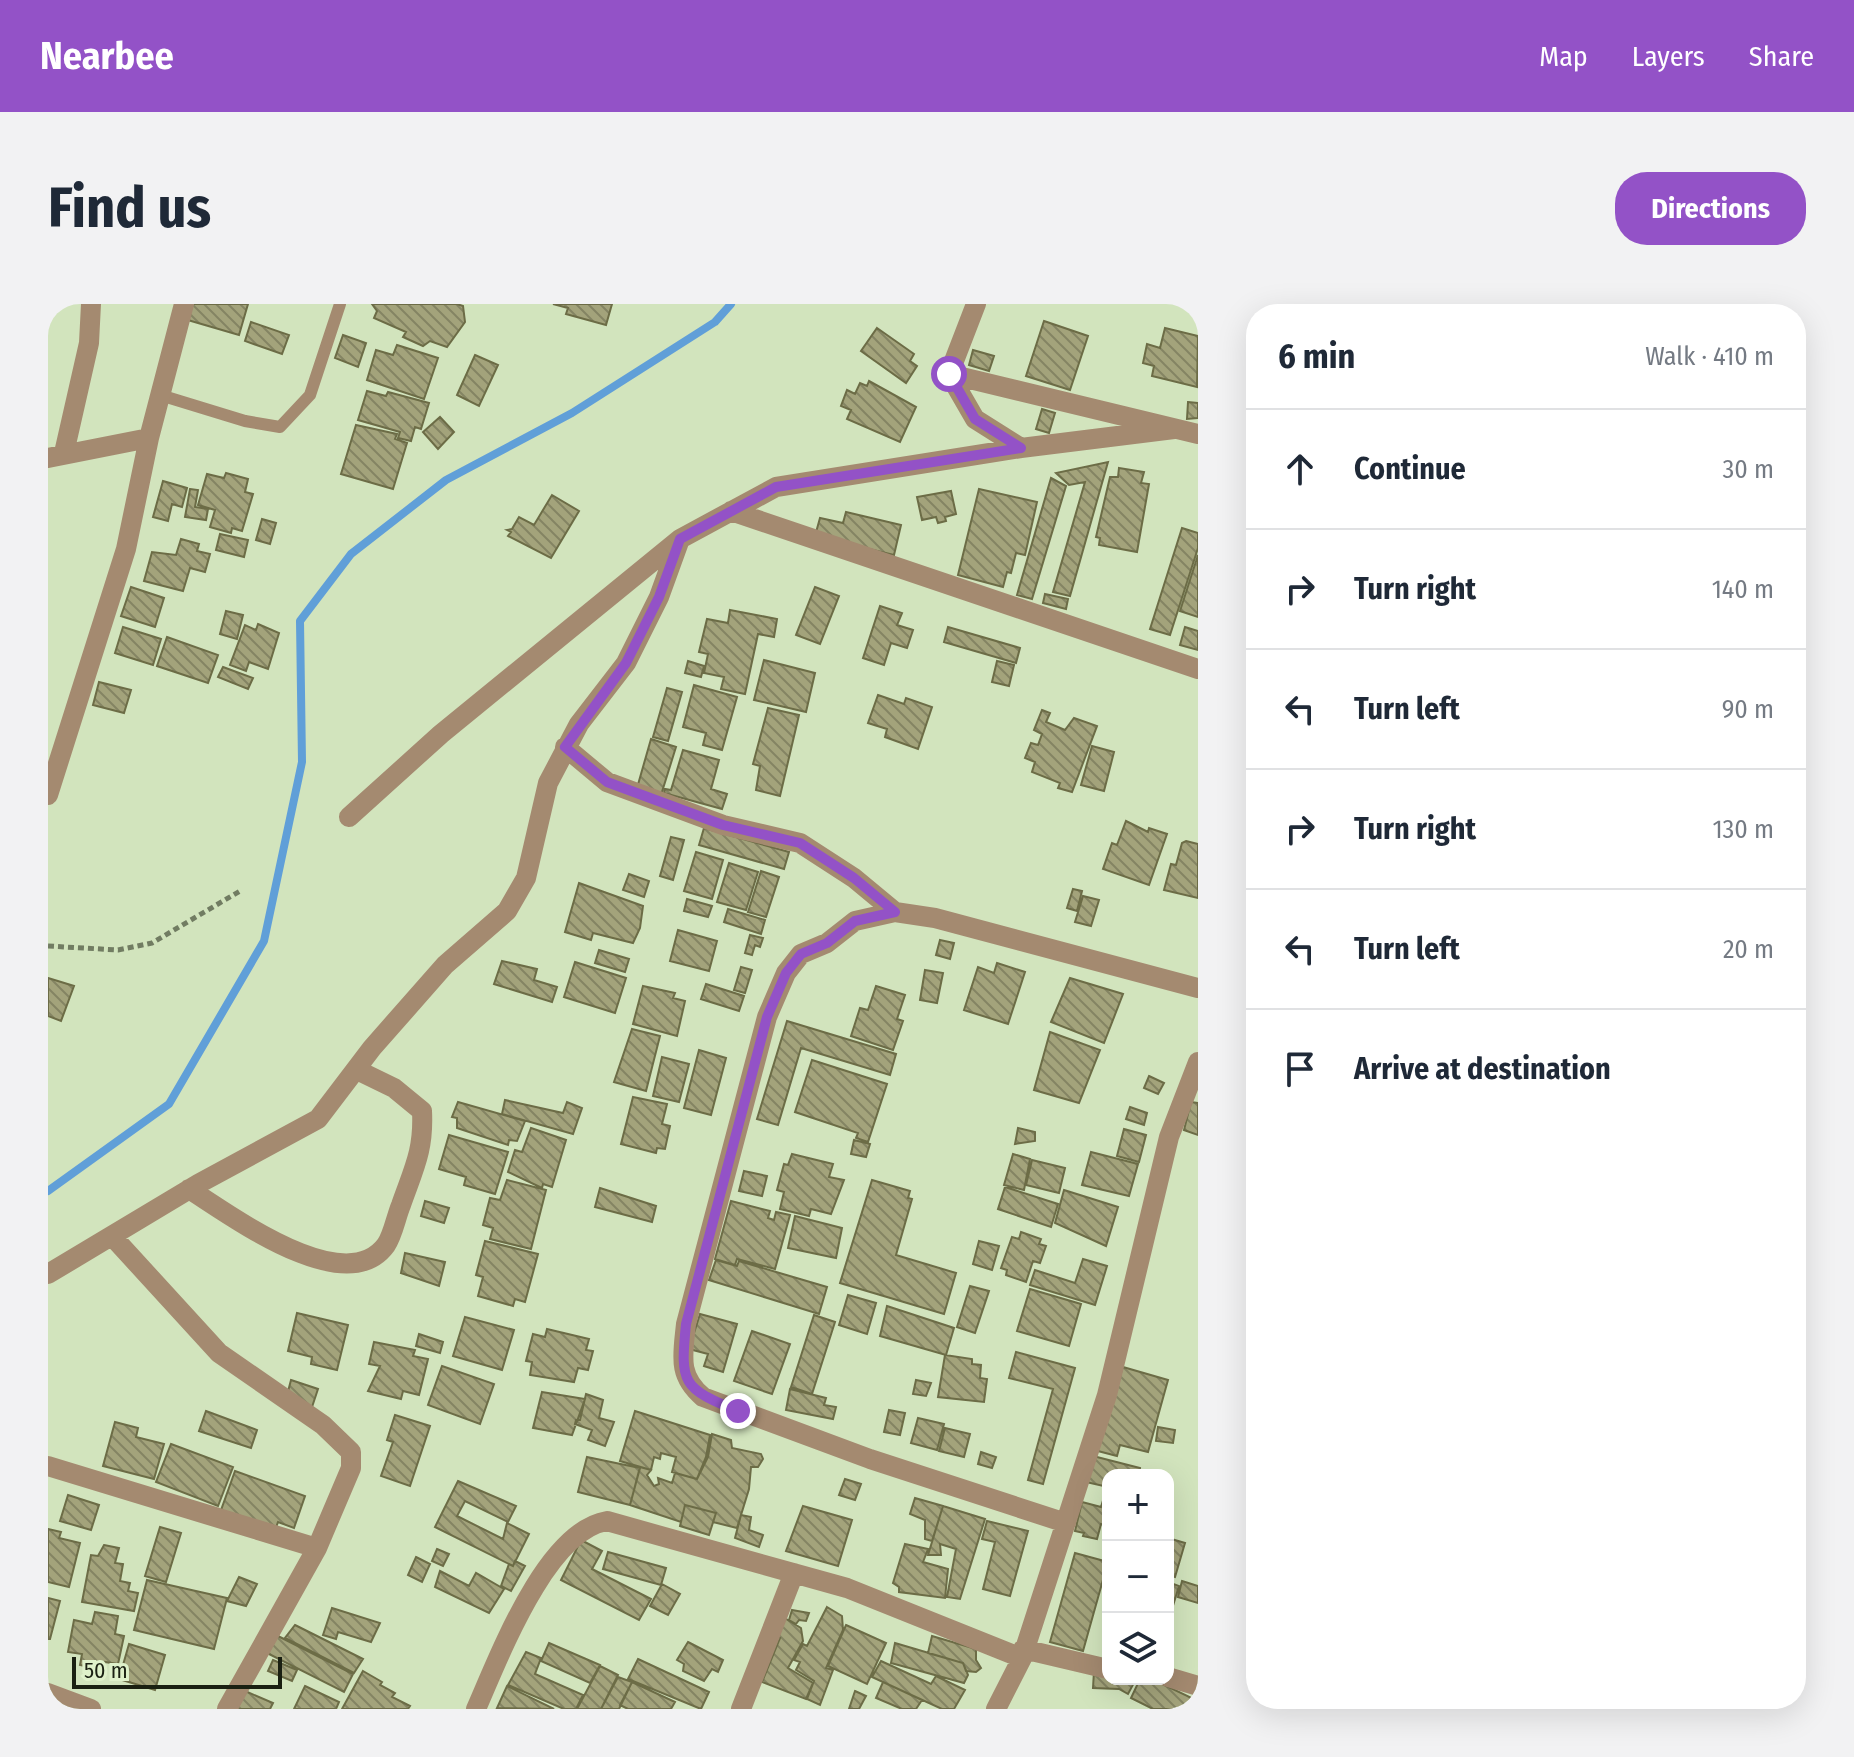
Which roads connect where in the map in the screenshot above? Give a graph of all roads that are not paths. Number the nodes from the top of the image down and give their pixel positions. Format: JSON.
{"nodes":[{"id":1,"x":91,"y":304,"type":"edge"},
{"id":2,"x":184,"y":304,"type":"edge"},
{"id":3,"x":340,"y":304,"type":"edge"},
{"id":4,"x":976,"y":304,"type":"edge"},
{"id":5,"x":949,"y":374,"type":"junction"},
{"id":6,"x":160,"y":395,"type":"junction"},
{"id":7,"x":1174,"y":429,"type":"junction"},
{"id":8,"x":1198,"y":434,"type":"edge"},
{"id":9,"x":149,"y":438,"type":"junction"},
{"id":10,"x":1021,"y":448,"type":"junction"},
{"id":11,"x":56,"y":455,"type":"edge"},
{"id":12,"x":731,"y":511,"type":"junction"},
{"id":13,"x":680,"y":539,"type":"junction"},
{"id":14,"x":1198,"y":669,"type":"edge"},
{"id":15,"x":565,"y":747,"type":"junction"},
{"id":16,"x":48,"y":795,"type":"edge"},
{"id":17,"x":349,"y":817,"type":"dead end"},
{"id":18,"x":895,"y":912,"type":"junction"},
{"id":19,"x":1198,"y":988,"type":"edge"},
{"id":20,"x":1198,"y":1062,"type":"edge"},
{"id":21,"x":357,"y":1070,"type":"junction"},
{"id":22,"x":189,"y":1189,"type":"junction"},
{"id":23,"x":112,"y":1236,"type":"junction"},
{"id":24,"x":48,"y":1274,"type":"edge"},
{"id":25,"x":48,"y":1466,"type":"edge"},
{"id":26,"x":1066,"y":1523,"type":"junction"},
{"id":27,"x":317,"y":1548,"type":"junction"},
{"id":28,"x":794,"y":1573,"type":"junction"},
{"id":29,"x":1023,"y":1654,"type":"junction"},
{"id":30,"x":1102,"y":1668,"type":"edge"},
{"id":31,"x":1174,"y":1679,"type":"edge"},
{"id":32,"x":1198,"y":1686,"type":"edge"},
{"id":33,"x":48,"y":1693,"type":"edge"},
{"id":34,"x":91,"y":1709,"type":"edge"},
{"id":35,"x":227,"y":1709,"type":"edge"},
{"id":36,"x":476,"y":1709,"type":"edge"},
{"id":37,"x":741,"y":1709,"type":"edge"},
{"id":38,"x":996,"y":1709,"type":"edge"}],
"edges":[{"from":1,"to":11,"type":"street"},
{"from":2,"to":6,"type":"street"},
{"from":3,"to":6,"type":"lane"},
{"from":4,"to":5,"type":"street"},
{"from":5,"to":7,"type":"street"},
{"from":5,"to":10,"type":"street"},
{"from":6,"to":9,"type":"street"},
{"from":7,"to":8,"type":"street"},
{"from":7,"to":10,"type":"street"},
{"from":9,"to":11,"type":"street"},
{"from":9,"to":16,"type":"street"},
{"from":10,"to":12,"type":"street"},
{"from":12,"to":13,"type":"street"},
{"from":12,"to":14,"type":"street"},
{"from":13,"to":15,"type":"street"},
{"from":13,"to":17,"type":"street"},
{"from":15,"to":18,"type":"street"},
{"from":15,"to":21,"type":"street"},
{"from":18,"to":19,"type":"street"},
{"from":18,"to":26,"type":"street"},
{"from":20,"to":26,"type":"street"},
{"from":21,"to":22,"type":"street"},
{"from":21,"to":22,"type":"street"},
{"from":22,"to":23,"type":"street"},
{"from":23,"to":24,"type":"street"},
{"from":23,"to":27,"type":"street"},
{"from":25,"to":27,"type":"street"},
{"from":26,"to":29,"type":"street"},
{"from":27,"to":35,"type":"street"},
{"from":28,"to":29,"type":"street"},
{"from":28,"to":36,"type":"street"},
{"from":28,"to":37,"type":"street"},
{"from":29,"to":30,"type":"street"},
{"from":29,"to":38,"type":"street"},
{"from":31,"to":32,"type":"street"},
{"from":33,"to":34,"type":"street"}]}
